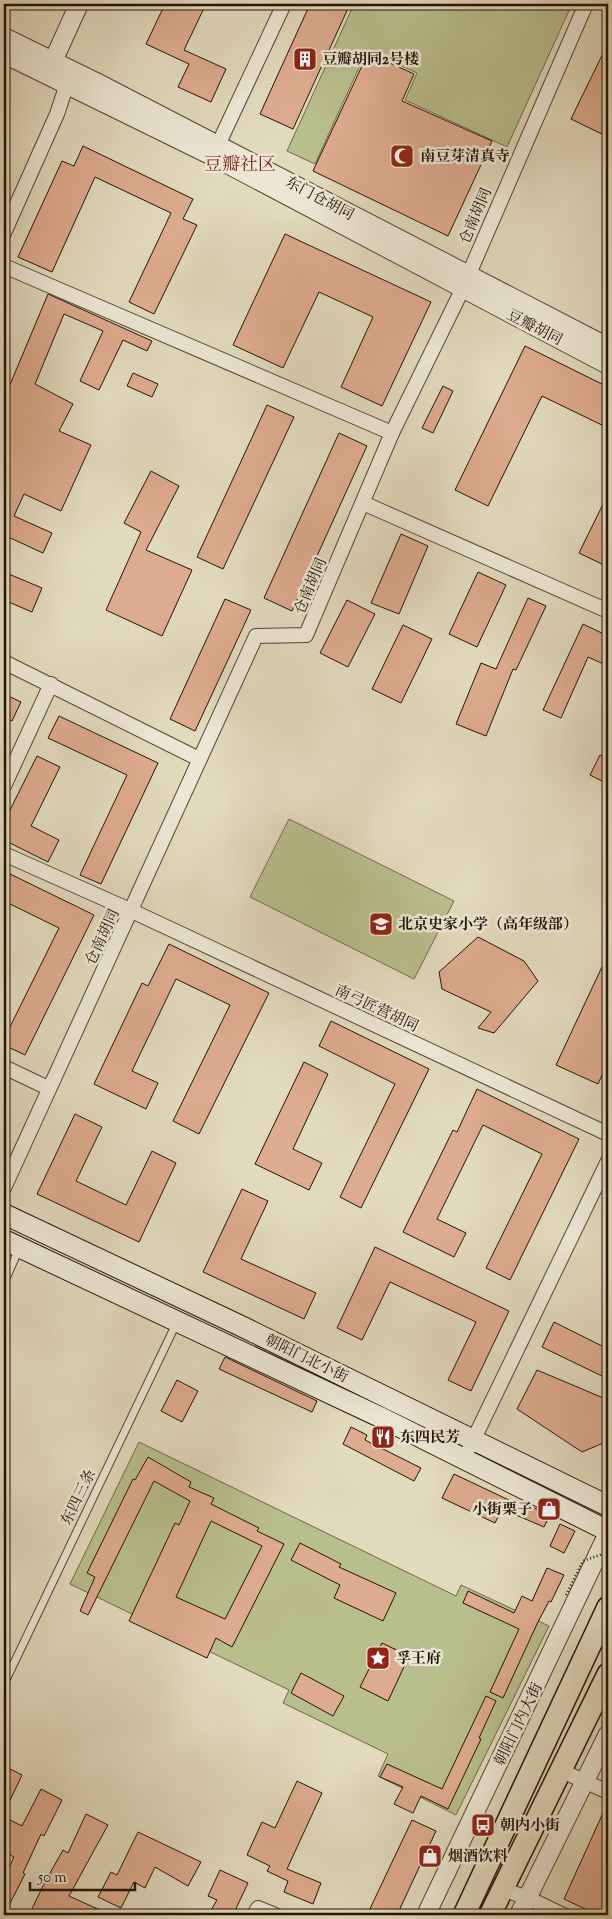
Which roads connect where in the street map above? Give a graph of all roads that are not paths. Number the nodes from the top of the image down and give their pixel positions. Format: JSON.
{"nodes":[{"id":1,"x":79,"y":4,"type":"edge"},
{"id":2,"x":284,"y":4,"type":"edge"},
{"id":3,"x":586,"y":4,"type":"edge"},
{"id":4,"x":4,"y":37,"type":"edge"},
{"id":5,"x":4,"y":54,"type":"edge"},
{"id":6,"x":50,"y":67,"type":"junction"},
{"id":7,"x":67,"y":84,"type":"junction"},
{"id":8,"x":218,"y":145,"type":"junction"},
{"id":9,"x":4,"y":234,"type":"edge"},
{"id":10,"x":4,"y":266,"type":"edge"},
{"id":11,"x":465,"y":282,"type":"junction"},
{"id":12,"x":608,"y":347,"type":"edge"},
{"id":13,"x":608,"y":365,"type":"edge"},
{"id":14,"x":392,"y":433,"type":"junction"},
{"id":15,"x":362,"y":503,"type":"junction"},
{"id":16,"x":608,"y":611,"type":"edge"},
{"id":17,"x":4,"y":662,"type":"edge"},
{"id":18,"x":51,"y":684,"type":"junction"},
{"id":19,"x":199,"y":759,"type":"junction"},
{"id":20,"x":4,"y":786,"type":"edge"},
{"id":21,"x":4,"y":854,"type":"edge"},
{"id":22,"x":132,"y":911,"type":"junction"},
{"id":23,"x":4,"y":1067,"type":"edge"},
{"id":24,"x":48,"y":1088,"type":"junction"},
{"id":25,"x":608,"y":1134,"type":"edge"},
{"id":26,"x":608,"y":1161,"type":"edge"},
{"id":27,"x":4,"y":1188,"type":"edge"},
{"id":28,"x":4,"y":1214,"type":"edge"},
{"id":29,"x":12,"y":1244,"type":"edge"},
{"id":30,"x":4,"y":1283,"type":"edge"},
{"id":31,"x":178,"y":1321,"type":"junction"},
{"id":32,"x":474,"y":1441,"type":"junction"},
{"id":33,"x":464,"y":1459,"type":"junction"},
{"id":34,"x":608,"y":1506,"type":"edge"},
{"id":35,"x":608,"y":1532,"type":"edge"},
{"id":36,"x":608,"y":1608,"type":"edge"},
{"id":37,"x":608,"y":1674,"type":"edge"},
{"id":38,"x":4,"y":1684,"type":"edge"},
{"id":39,"x":608,"y":1734,"type":"edge"},
{"id":40,"x":562,"y":1771,"type":"junction"},
{"id":41,"x":586,"y":1782,"type":"junction"},
{"id":42,"x":608,"y":1792,"type":"edge"},
{"id":43,"x":502,"y":1889,"type":"junction"},
{"id":44,"x":528,"y":1898,"type":"junction"},
{"id":45,"x":254,"y":1915,"type":"edge"},
{"id":46,"x":275,"y":1915,"type":"edge"},
{"id":47,"x":426,"y":1915,"type":"edge"},
{"id":48,"x":464,"y":1915,"type":"edge"},
{"id":49,"x":490,"y":1915,"type":"edge"},
{"id":50,"x":520,"y":1915,"type":"edge"},
{"id":51,"x":563,"y":1915,"type":"edge"}],
"edges":[{"from":1,"to":6,"type":"street"},
{"from":2,"to":8,"type":"street"},
{"from":3,"to":11,"type":"street","name":"仓南胡同"},
{"from":4,"to":6,"type":"street","name":"东门仓胡同"},
{"from":5,"to":6,"type":"street","name":"东门仓胡同"},
{"from":6,"to":7,"type":"street","name":"东门仓胡同"},
{"from":6,"to":8,"type":"street","name":"东门仓胡同"},
{"from":7,"to":9,"type":"street"},
{"from":7,"to":11,"type":"street","name":"东门仓胡同"},
{"from":8,"to":11,"type":"street","name":"东门仓胡同"},
{"from":10,"to":14,"type":"street"},
{"from":11,"to":12,"type":"street","name":"东门仓胡同"},
{"from":11,"to":13,"type":"street","name":"豆瓣胡同"},
{"from":11,"to":14,"type":"street","name":"仓南胡同"},
{"from":14,"to":15,"type":"street","name":"仓南胡同"},
{"from":15,"to":16,"type":"street"},
{"from":15,"to":19,"type":"street","name":"仓南胡同"},
{"from":17,"to":18,"type":"street"},
{"from":18,"to":19,"type":"street"},
{"from":18,"to":20,"type":"street"},
{"from":19,"to":22,"type":"street","name":"仓南胡同"},
{"from":21,"to":22,"type":"street","name":"南弓匠营胡同"},
{"from":22,"to":24,"type":"street","name":"仓南胡同"},
{"from":22,"to":25,"type":"street","name":"南弓匠营胡同"},
{"from":23,"to":24,"type":"street"},
{"from":24,"to":27,"type":"street","name":"仓南胡同"},
{"from":26,"to":32,"type":"street"},
{"from":28,"to":32,"type":"main road","name":"朝阳门北小街"},
{"from":29,"to":30,"type":"lane"},
{"from":29,"to":31,"type":"main road","name":"朝阳门北小街"},
{"from":31,"to":33,"type":"main road","name":"朝阳门北小街"},
{"from":31,"to":38,"type":"lane","name":"东四三条"},
{"from":32,"to":33,"type":"street"},
{"from":32,"to":34,"type":"main road","name":"朝阳门北小街"},
{"from":33,"to":35,"type":"main road","name":"朝阳门北小街"},
{"from":35,"to":47,"type":"street","name":"朝阳门内大街"},
{"from":36,"to":48,"type":"main road"},
{"from":37,"to":40,"type":"main road"},
{"from":39,"to":41,"type":"street"},
{"from":40,"to":41,"type":"street"},
{"from":40,"to":43,"type":"main road"},
{"from":41,"to":42,"type":"street"},
{"from":41,"to":44,"type":"street"},
{"from":43,"to":44,"type":"street"},
{"from":43,"to":49,"type":"main road"},
{"from":44,"to":50,"type":"street"},
{"from":44,"to":51,"type":"street"},
{"from":45,"to":46,"type":"street"}]}
